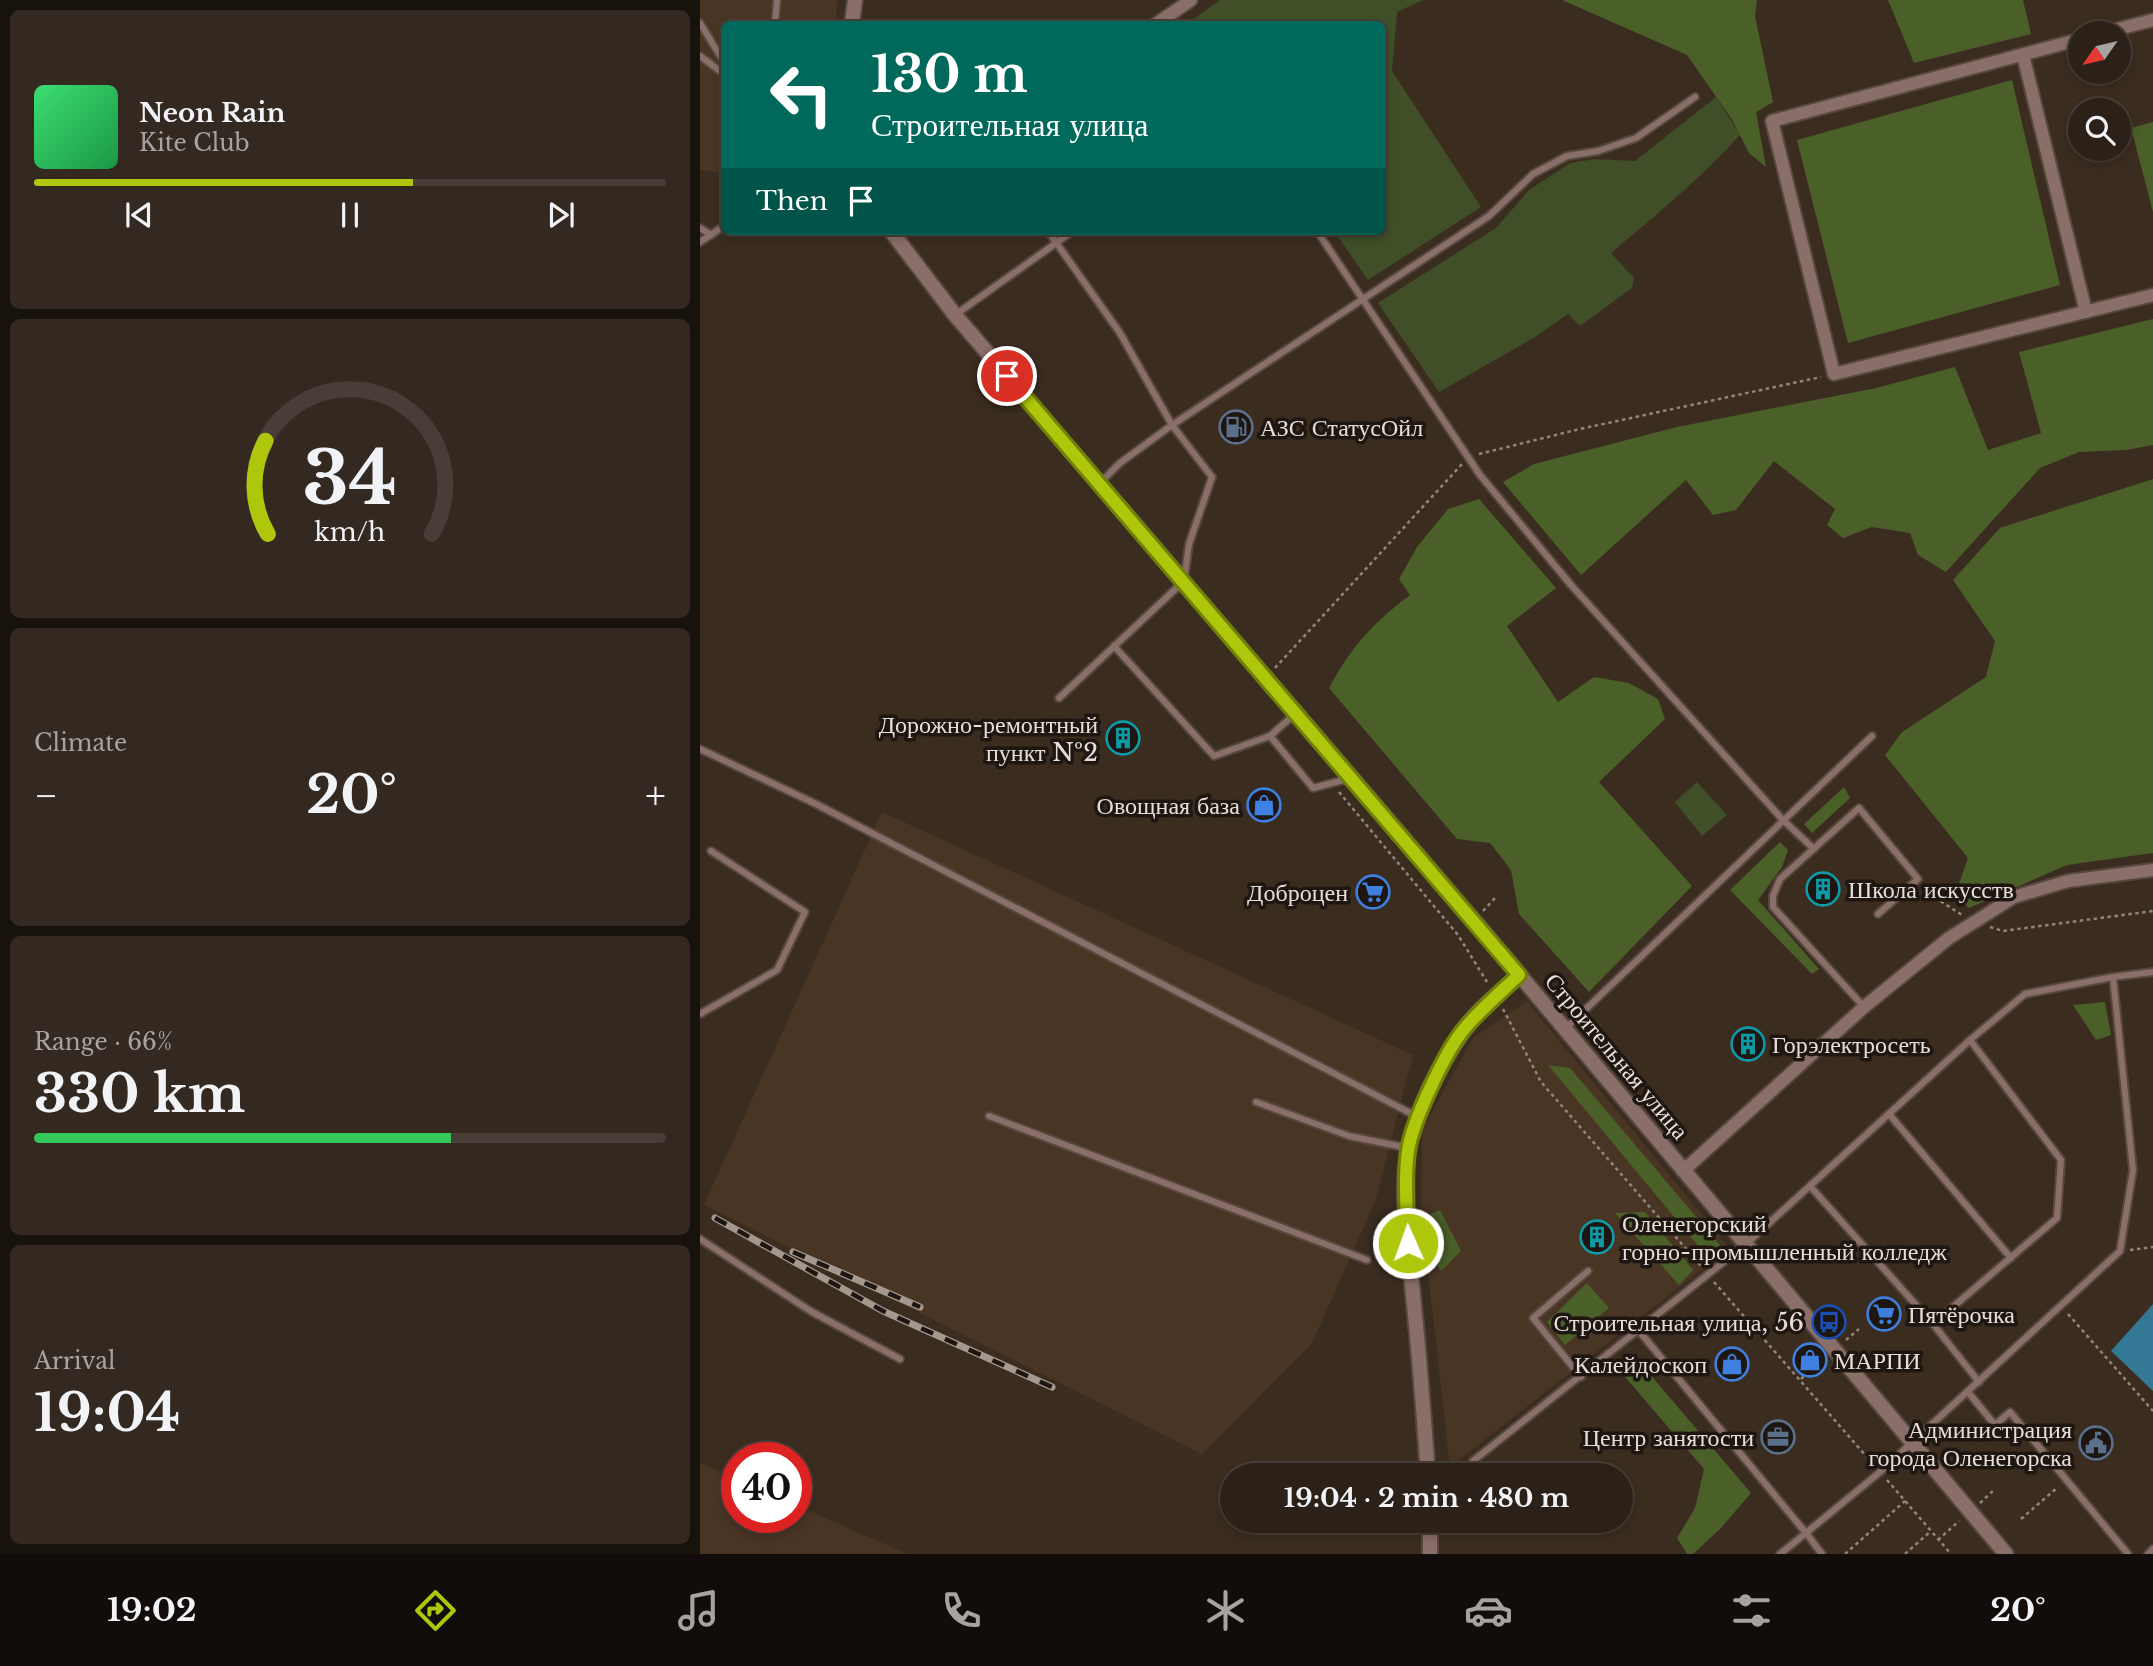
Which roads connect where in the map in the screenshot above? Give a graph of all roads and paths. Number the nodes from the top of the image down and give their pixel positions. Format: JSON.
{"nodes":[{"id":1,"x":777,"y":0,"type":"edge"},
{"id":2,"x":855,"y":0,"type":"edge"},
{"id":3,"x":1191,"y":0,"type":"edge"},
{"id":4,"x":2153,"y":20,"type":"edge"},
{"id":5,"x":775,"y":21,"type":"edge"},
{"id":6,"x":852,"y":21,"type":"edge"},
{"id":7,"x":1165,"y":21,"type":"edge"},
{"id":8,"x":700,"y":23,"type":"edge"},
{"id":9,"x":2132,"y":26,"type":"edge"},
{"id":10,"x":2068,"y":43,"type":"edge"},
{"id":11,"x":2023,"y":55,"type":"junction"},
{"id":12,"x":700,"y":56,"type":"edge"},
{"id":13,"x":721,"y":57,"type":"edge"},
{"id":14,"x":721,"y":72,"type":"edge"},
{"id":15,"x":1695,"y":97,"type":"dead end"},
{"id":16,"x":700,"y":228,"type":"edge"},
{"id":17,"x":721,"y":228,"type":"edge"},
{"id":18,"x":711,"y":235,"type":"junction"},
{"id":19,"x":895,"y":235,"type":"edge"},
{"id":20,"x":1051,"y":235,"type":"edge"},
{"id":21,"x":1067,"y":235,"type":"edge"},
{"id":22,"x":1320,"y":235,"type":"edge"},
{"id":23,"x":700,"y":242,"type":"edge"},
{"id":24,"x":1056,"y":243,"type":"junction"},
{"id":25,"x":2153,"y":295,"type":"edge"},
{"id":26,"x":1363,"y":300,"type":"junction"},
{"id":27,"x":2086,"y":312,"type":"junction"},
{"id":28,"x":955,"y":315,"type":"junction"},
{"id":29,"x":1834,"y":374,"type":"junction"},
{"id":30,"x":1172,"y":425,"type":"junction"},
{"id":31,"x":1468,"y":457,"type":"junction"},
{"id":32,"x":1100,"y":482,"type":"junction"},
{"id":33,"x":1184,"y":581,"type":"junction"},
{"id":34,"x":1114,"y":646,"type":"junction"},
{"id":35,"x":1267,"y":677,"type":"junction"},
{"id":36,"x":1059,"y":698,"type":"dead end"},
{"id":37,"x":1297,"y":712,"type":"junction"},
{"id":38,"x":1270,"y":736,"type":"junction"},
{"id":39,"x":1872,"y":736,"type":"dead end"},
{"id":40,"x":700,"y":749,"type":"edge"},
{"id":41,"x":1351,"y":778,"type":"junction"},
{"id":42,"x":1331,"y":783,"type":"junction"},
{"id":43,"x":1783,"y":820,"type":"junction"},
{"id":44,"x":1814,"y":849,"type":"junction"},
{"id":45,"x":711,"y":851,"type":"dead end"},
{"id":46,"x":2153,"y":870,"type":"edge"},
{"id":47,"x":1913,"y":884,"type":"junction"},
{"id":48,"x":2153,"y":911,"type":"edge"},
{"id":49,"x":1878,"y":914,"type":"dead end"},
{"id":50,"x":1974,"y":922,"type":"junction"},
{"id":51,"x":2153,"y":972,"type":"edge"},
{"id":52,"x":1519,"y":975,"type":"junction"},
{"id":53,"x":2113,"y":977,"type":"junction"},
{"id":54,"x":1496,"y":997,"type":"junction"},
{"id":55,"x":1864,"y":1007,"type":"junction"},
{"id":56,"x":700,"y":1014,"type":"edge"},
{"id":57,"x":1564,"y":1030,"type":"junction"},
{"id":58,"x":1970,"y":1040,"type":"junction"},
{"id":59,"x":1256,"y":1102,"type":"dead end"},
{"id":60,"x":1889,"y":1114,"type":"junction"},
{"id":61,"x":989,"y":1116,"type":"dead end"},
{"id":62,"x":1418,"y":1117,"type":"junction"},
{"id":63,"x":1408,"y":1148,"type":"junction"},
{"id":64,"x":1683,"y":1171,"type":"junction"},
{"id":65,"x":1810,"y":1186,"type":"junction"},
{"id":66,"x":700,"y":1239,"type":"edge"},
{"id":67,"x":1745,"y":1245,"type":"junction"},
{"id":68,"x":2153,"y":1247,"type":"edge"},
{"id":69,"x":2120,"y":1251,"type":"junction"},
{"id":70,"x":2011,"y":1258,"type":"junction"},
{"id":71,"x":1367,"y":1260,"type":"dead end"},
{"id":72,"x":1588,"y":1271,"type":"dead end"},
{"id":73,"x":1708,"y":1275,"type":"junction"},
{"id":74,"x":2061,"y":1306,"type":"junction"},
{"id":75,"x":1933,"y":1324,"type":"junction"},
{"id":76,"x":1639,"y":1331,"type":"junction"},
{"id":77,"x":900,"y":1359,"type":"dead end"},
{"id":78,"x":1581,"y":1377,"type":"junction"},
{"id":79,"x":1979,"y":1382,"type":"junction"},
{"id":80,"x":1968,"y":1392,"type":"junction"},
{"id":81,"x":2153,"y":1411,"type":"edge"},
{"id":82,"x":1912,"y":1443,"type":"junction"},
{"id":83,"x":1473,"y":1461,"type":"dead end"},
{"id":84,"x":1427,"y":1463,"type":"edge"},
{"id":85,"x":1880,"y":1472,"type":"junction"},
{"id":86,"x":2066,"y":1479,"type":"junction"},
{"id":87,"x":1905,"y":1502,"type":"junction"},
{"id":88,"x":2021,"y":1519,"type":"dead end"},
{"id":89,"x":1931,"y":1531,"type":"junction"},
{"id":90,"x":1430,"y":1533,"type":"edge"},
{"id":91,"x":1806,"y":1533,"type":"junction"},
{"id":92,"x":2153,"y":1549,"type":"edge"},
{"id":93,"x":1430,"y":1554,"type":"edge"},
{"id":94,"x":1780,"y":1554,"type":"edge"},
{"id":95,"x":1822,"y":1554,"type":"edge"},
{"id":96,"x":1845,"y":1554,"type":"edge"},
{"id":97,"x":1905,"y":1554,"type":"edge"},
{"id":98,"x":1951,"y":1554,"type":"edge"},
{"id":99,"x":2006,"y":1554,"type":"edge"},
{"id":100,"x":2128,"y":1554,"type":"edge"},
{"id":101,"x":2148,"y":1554,"type":"edge"}],
"edges":[{"from":1,"to":5,"type":"lane"},
{"from":2,"to":6,"type":"street"},
{"from":3,"to":7,"type":"street"},
{"from":4,"to":9,"type":"street"},
{"from":8,"to":13,"type":"lane"},
{"from":10,"to":11,"type":"street"},
{"from":11,"to":27,"type":"street"},
{"from":11,"to":29,"type":"street"},
{"from":12,"to":14,"type":"lane"},
{"from":15,"to":26,"type":"lane"},
{"from":16,"to":18,"type":"lane"},
{"from":17,"to":18,"type":"lane"},
{"from":18,"to":23,"type":"lane"},
{"from":19,"to":28,"type":"street","name":"Строительная улица"},
{"from":20,"to":24,"type":"lane"},
{"from":21,"to":24,"type":"lane"},
{"from":22,"to":26,"type":"lane"},
{"from":24,"to":28,"type":"lane"},
{"from":24,"to":30,"type":"lane"},
{"from":25,"to":27,"type":"street"},
{"from":26,"to":30,"type":"lane"},
{"from":26,"to":31,"type":"lane"},
{"from":27,"to":29,"type":"street"},
{"from":28,"to":32,"type":"street","name":"Строительная улица"},
{"from":29,"to":31,"type":"path"},
{"from":30,"to":32,"type":"lane"},
{"from":30,"to":33,"type":"lane"},
{"from":31,"to":35,"type":"path"},
{"from":31,"to":43,"type":"lane"},
{"from":32,"to":33,"type":"street","name":"Строительная улица"},
{"from":33,"to":34,"type":"lane"},
{"from":33,"to":35,"type":"street","name":"Строительная улица"},
{"from":34,"to":36,"type":"lane"},
{"from":34,"to":38,"type":"lane"},
{"from":35,"to":37,"type":"street","name":"Строительная улица"},
{"from":37,"to":38,"type":"lane"},
{"from":37,"to":41,"type":"street","name":"Строительная улица"},
{"from":38,"to":42,"type":"lane"},
{"from":39,"to":43,"type":"lane"},
{"from":40,"to":62,"type":"lane"},
{"from":41,"to":42,"type":"lane"},
{"from":41,"to":52,"type":"street","name":"Строительная улица"},
{"from":42,"to":54,"type":"path"},
{"from":43,"to":44,"type":"lane"},
{"from":43,"to":57,"type":"lane"},
{"from":44,"to":47,"type":"lane"},
{"from":44,"to":55,"type":"lane"},
{"from":45,"to":56,"type":"lane"},
{"from":46,"to":50,"type":"street"},
{"from":47,"to":49,"type":"lane"},
{"from":47,"to":50,"type":"path"},
{"from":48,"to":50,"type":"path"},
{"from":50,"to":55,"type":"street"},
{"from":51,"to":53,"type":"lane"},
{"from":52,"to":54,"type":"street"},
{"from":52,"to":57,"type":"street","name":"Строительная улица"},
{"from":53,"to":58,"type":"lane"},
{"from":53,"to":69,"type":"lane"},
{"from":54,"to":62,"type":"street"},
{"from":54,"to":73,"type":"path"},
{"from":55,"to":64,"type":"street"},
{"from":57,"to":64,"type":"street","name":"Строительная улица"},
{"from":58,"to":60,"type":"lane"},
{"from":58,"to":70,"type":"lane"},
{"from":59,"to":63,"type":"lane"},
{"from":60,"to":65,"type":"lane"},
{"from":60,"to":70,"type":"lane"},
{"from":61,"to":71,"type":"lane"},
{"from":62,"to":63,"type":"street"},
{"from":63,"to":84,"type":"street"},
{"from":64,"to":67,"type":"street","name":"Строительная улица"},
{"from":65,"to":67,"type":"lane"},
{"from":65,"to":75,"type":"lane"},
{"from":66,"to":77,"type":"lane"},
{"from":67,"to":73,"type":"lane"},
{"from":67,"to":82,"type":"street","name":"Строительная улица"},
{"from":68,"to":69,"type":"path"},
{"from":69,"to":74,"type":"lane"},
{"from":70,"to":75,"type":"lane"},
{"from":72,"to":78,"type":"lane"},
{"from":73,"to":76,"type":"lane"},
{"from":73,"to":85,"type":"path"},
{"from":74,"to":79,"type":"lane"},
{"from":74,"to":81,"type":"path"},
{"from":75,"to":79,"type":"lane"},
{"from":76,"to":78,"type":"lane"},
{"from":76,"to":91,"type":"lane"},
{"from":78,"to":83,"type":"lane"},
{"from":79,"to":80,"type":"lane"},
{"from":80,"to":82,"type":"lane"},
{"from":80,"to":86,"type":"lane"},
{"from":82,"to":85,"type":"lane"},
{"from":82,"to":99,"type":"street","name":"Строительная улица"},
{"from":85,"to":87,"type":"path"},
{"from":85,"to":91,"type":"lane"},
{"from":86,"to":88,"type":"path"},
{"from":86,"to":100,"type":"lane"},
{"from":87,"to":89,"type":"path"},
{"from":87,"to":96,"type":"path"},
{"from":89,"to":97,"type":"path"},
{"from":89,"to":98,"type":"path"},
{"from":90,"to":93,"type":"street"},
{"from":91,"to":94,"type":"lane"},
{"from":91,"to":95,"type":"lane"},
{"from":92,"to":101,"type":"lane"}]}
